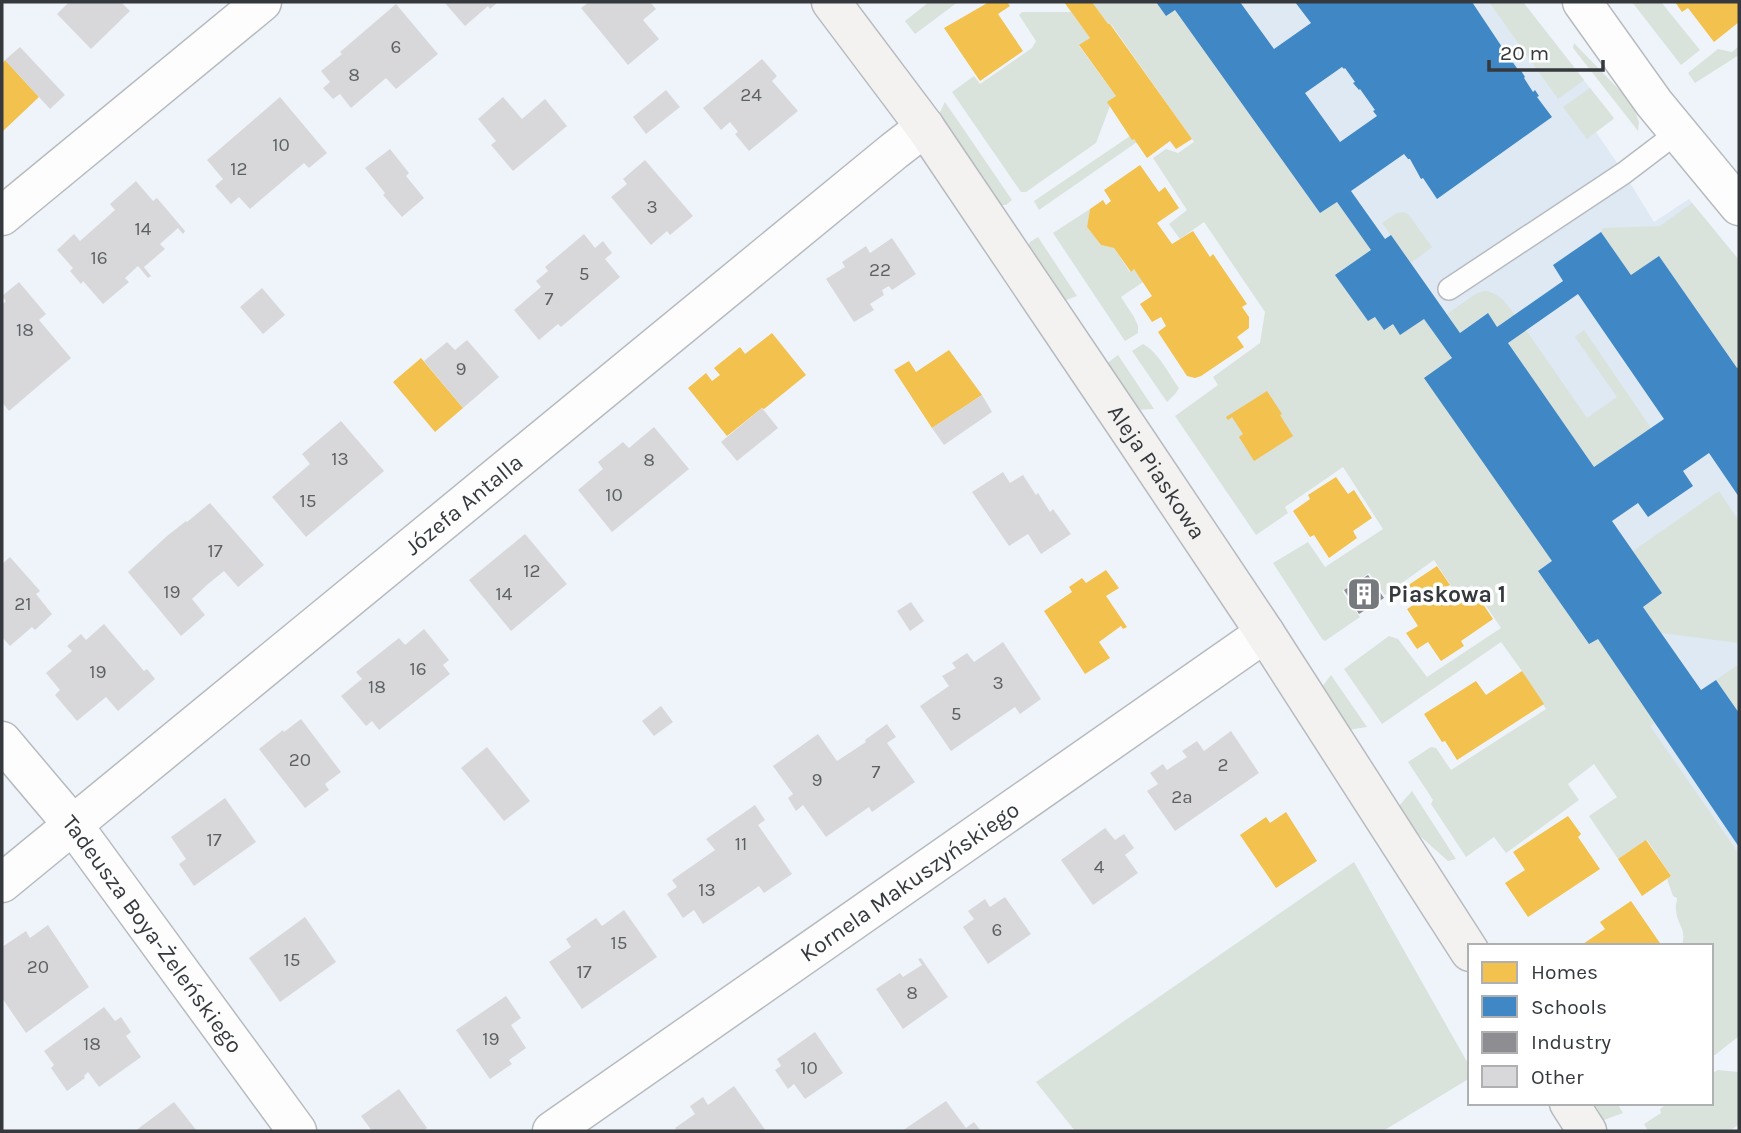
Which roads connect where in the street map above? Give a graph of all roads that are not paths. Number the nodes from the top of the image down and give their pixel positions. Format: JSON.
{"nodes":[{"id":1,"x":262,"y":2,"type":"edge"},
{"id":2,"x":831,"y":2,"type":"edge"},
{"id":3,"x":1582,"y":2,"type":"edge"},
{"id":4,"x":925,"y":127,"type":"junction"},
{"id":5,"x":1678,"y":132,"type":"junction"},
{"id":6,"x":1739,"y":206,"type":"edge"},
{"id":7,"x":2,"y":216,"type":"edge"},
{"id":8,"x":1449,"y":289,"type":"dead end"},
{"id":9,"x":1265,"y":633,"type":"junction"},
{"id":10,"x":2,"y":741,"type":"edge"},
{"id":11,"x":73,"y":825,"type":"junction"},
{"id":12,"x":2,"y":883,"type":"edge"},
{"id":13,"x":1468,"y":949,"type":"edge"},
{"id":14,"x":1570,"y":1105,"type":"edge"},
{"id":15,"x":297,"y":1131,"type":"edge"},
{"id":16,"x":552,"y":1131,"type":"edge"},
{"id":17,"x":1587,"y":1131,"type":"edge"}],
"edges":[{"from":1,"to":7,"type":"street"},
{"from":2,"to":4,"type":"street","name":"Aleja Piaskowa"},
{"from":3,"to":5,"type":"street"},
{"from":4,"to":9,"type":"street","name":"Aleja Piaskowa"},
{"from":4,"to":11,"type":"street","name":"Józefa Antalla"},
{"from":5,"to":6,"type":"street"},
{"from":5,"to":8,"type":"lane"},
{"from":9,"to":13,"type":"street","name":"Aleja Piaskowa"},
{"from":9,"to":16,"type":"street","name":"Kornela Makuszyńskiego"},
{"from":10,"to":11,"type":"street","name":"Tadeusza Boya-Żeleńskiego"},
{"from":11,"to":12,"type":"street","name":"Józefa Antalla"},
{"from":11,"to":15,"type":"street","name":"Tadeusza Boya-Żeleńskiego"},
{"from":14,"to":17,"type":"street"}]}
